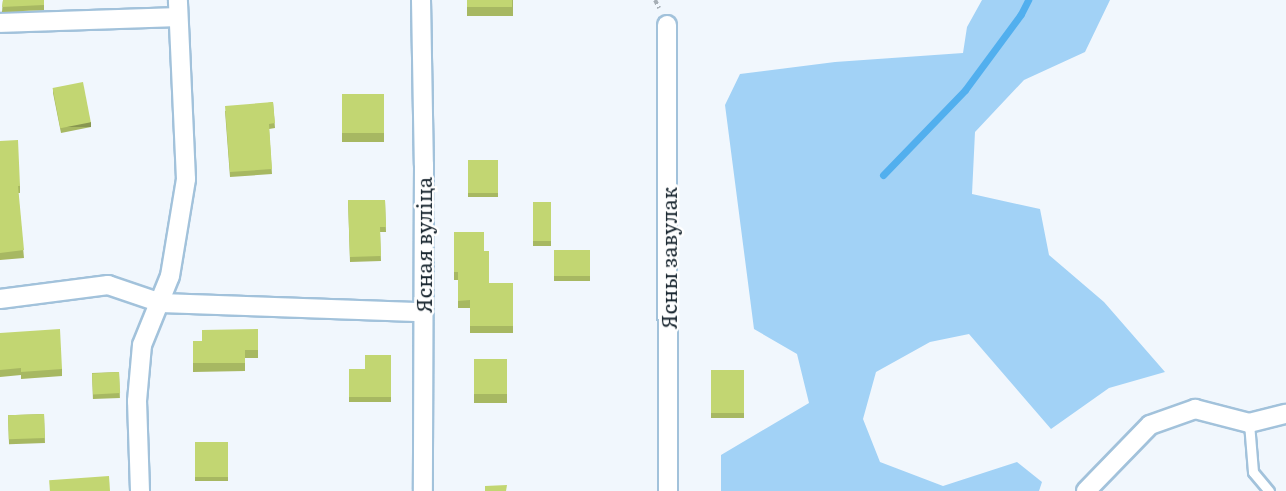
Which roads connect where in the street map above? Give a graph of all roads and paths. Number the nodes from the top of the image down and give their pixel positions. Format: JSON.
{"nodes":[{"id":1,"x":421,"y":0,"type":"edge"},
{"id":2,"x":178,"y":8,"type":"edge"},
{"id":3,"x":0,"y":23,"type":"edge"},
{"id":4,"x":667,"y":25,"type":"dead end"},
{"id":5,"x":0,"y":299,"type":"edge"},
{"id":6,"x":161,"y":303,"type":"junction"},
{"id":7,"x":423,"y":312,"type":"junction"},
{"id":8,"x":1286,"y":414,"type":"edge"},
{"id":9,"x":1249,"y":423,"type":"junction"},
{"id":10,"x":140,"y":491,"type":"edge"},
{"id":11,"x":423,"y":491,"type":"edge"},
{"id":12,"x":668,"y":491,"type":"edge"},
{"id":13,"x":1086,"y":491,"type":"edge"},
{"id":14,"x":1269,"y":491,"type":"edge"}],
"edges":[{"from":1,"to":7,"type":"street","name":"Ясная вуліца"},
{"from":2,"to":3,"type":"street"},
{"from":2,"to":6,"type":"street"},
{"from":4,"to":12,"type":"street","name":"Ясны завулак"},
{"from":5,"to":6,"type":"street"},
{"from":6,"to":7,"type":"street"},
{"from":6,"to":10,"type":"street"},
{"from":7,"to":11,"type":"street","name":"Ясная вуліца"},
{"from":8,"to":9,"type":"street"},
{"from":9,"to":13,"type":"street"},
{"from":9,"to":14,"type":"lane"}]}
